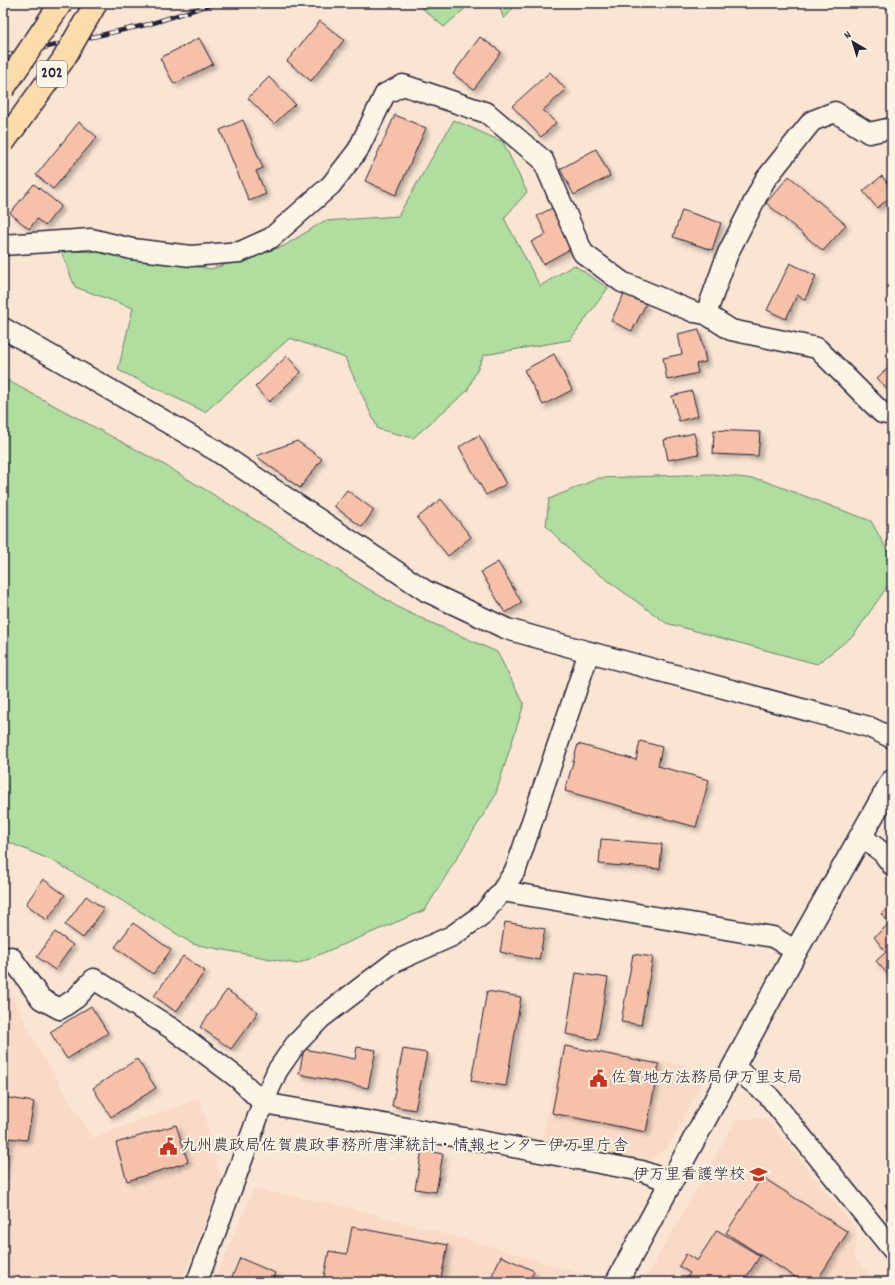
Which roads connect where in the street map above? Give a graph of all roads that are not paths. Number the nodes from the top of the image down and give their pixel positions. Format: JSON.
{"nodes":[{"id":1,"x":61,"y":3,"type":"edge"},
{"id":2,"x":96,"y":3,"type":"edge"},
{"id":3,"x":3,"y":89,"type":"edge"},
{"id":4,"x":892,"y":128,"type":"edge"},
{"id":5,"x":3,"y":143,"type":"edge"},
{"id":6,"x":3,"y":245,"type":"edge"},
{"id":7,"x":706,"y":314,"type":"junction"},
{"id":8,"x":3,"y":328,"type":"edge"},
{"id":9,"x":892,"y":415,"type":"edge"},
{"id":10,"x":589,"y":652,"type":"junction"},
{"id":11,"x":892,"y":738,"type":"edge"},
{"id":12,"x":892,"y":782,"type":"edge"},
{"id":13,"x":861,"y":836,"type":"junction"},
{"id":14,"x":892,"y":864,"type":"edge"},
{"id":15,"x":502,"y":891,"type":"junction"},
{"id":16,"x":796,"y":951,"type":"junction"},
{"id":17,"x":11,"y":956,"type":"dead end"},
{"id":18,"x":733,"y":1066,"type":"junction"},
{"id":19,"x":263,"y":1103,"type":"junction"},
{"id":20,"x":671,"y":1182,"type":"junction"},
{"id":21,"x":892,"y":1249,"type":"edge"},
{"id":22,"x":197,"y":1282,"type":"edge"},
{"id":23,"x":617,"y":1282,"type":"edge"}],
"edges":[{"from":1,"to":3,"type":"highway","number":"202","bridge":true},
{"from":2,"to":5,"type":"highway","number":"202","bridge":true},
{"from":4,"to":7,"type":"street"},
{"from":6,"to":7,"type":"street"},
{"from":7,"to":9,"type":"street"},
{"from":8,"to":10,"type":"street"},
{"from":10,"to":11,"type":"street"},
{"from":10,"to":15,"type":"street"},
{"from":12,"to":13,"type":"street"},
{"from":13,"to":14,"type":"street"},
{"from":13,"to":16,"type":"street"},
{"from":15,"to":16,"type":"street"},
{"from":15,"to":19,"type":"street"},
{"from":16,"to":18,"type":"street"},
{"from":17,"to":19,"type":"street"},
{"from":18,"to":20,"type":"street"},
{"from":18,"to":21,"type":"street"},
{"from":19,"to":20,"type":"street"},
{"from":19,"to":22,"type":"street"},
{"from":20,"to":23,"type":"street"}]}
